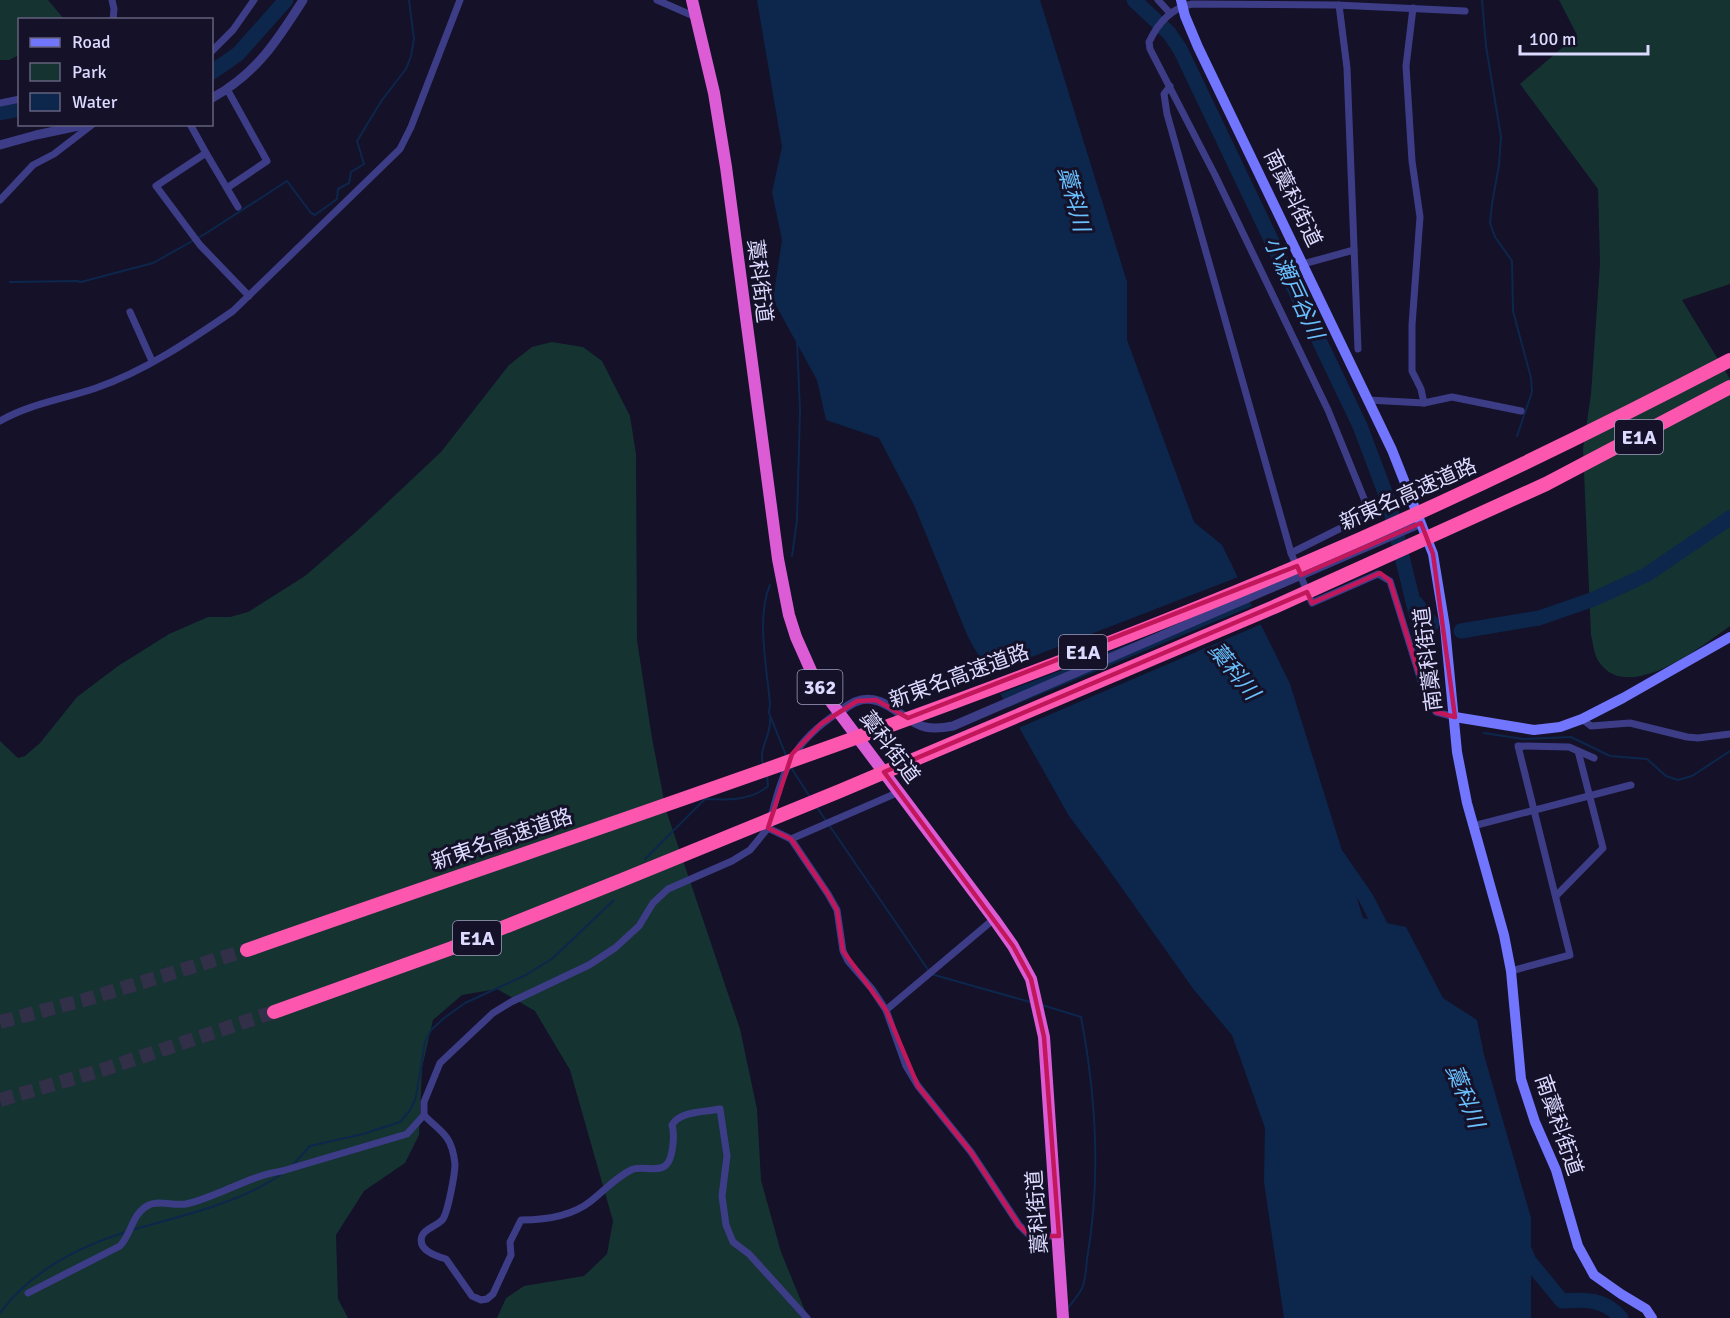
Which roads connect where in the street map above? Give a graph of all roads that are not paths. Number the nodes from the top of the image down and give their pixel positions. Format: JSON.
{"nodes":[{"id":1,"x":112,"y":0,"type":"edge"},
{"id":2,"x":254,"y":0,"type":"edge"},
{"id":3,"x":303,"y":0,"type":"edge"},
{"id":4,"x":460,"y":0,"type":"edge"},
{"id":5,"x":657,"y":0,"type":"edge"},
{"id":6,"x":692,"y":0,"type":"edge"},
{"id":7,"x":1158,"y":0,"type":"edge"},
{"id":8,"x":1181,"y":3,"type":"edge"},
{"id":9,"x":1337,"y":3,"type":"edge"},
{"id":10,"x":1413,"y":8,"type":"junction"},
{"id":11,"x":1464,"y":10,"type":"dead end"},
{"id":12,"x":1169,"y":12,"type":"junction"},
{"id":13,"x":113,"y":18,"type":"edge"},
{"id":14,"x":698,"y":18,"type":"junction"},
{"id":15,"x":213,"y":50,"type":"edge"},
{"id":16,"x":1170,"y":86,"type":"junction"},
{"id":17,"x":227,"y":89,"type":"junction"},
{"id":18,"x":213,"y":97,"type":"edge"},
{"id":19,"x":18,"y":99,"type":"edge"},
{"id":20,"x":0,"y":103,"type":"edge"},
{"id":21,"x":79,"y":126,"type":"edge"},
{"id":22,"x":90,"y":126,"type":"edge"},
{"id":23,"x":191,"y":126,"type":"edge"},
{"id":24,"x":0,"y":145,"type":"edge"},
{"id":25,"x":206,"y":153,"type":"junction"},
{"id":26,"x":226,"y":188,"type":"junction"},
{"id":27,"x":0,"y":200,"type":"edge"},
{"id":28,"x":238,"y":207,"type":"dead end"},
{"id":29,"x":1354,"y":250,"type":"junction"},
{"id":30,"x":1303,"y":264,"type":"junction"},
{"id":31,"x":249,"y":296,"type":"junction"},
{"id":32,"x":130,"y":312,"type":"dead end"},
{"id":33,"x":1358,"y":349,"type":"dead end"},
{"id":34,"x":1730,"y":360,"type":"edge"},
{"id":35,"x":152,"y":361,"type":"junction"},
{"id":36,"x":1730,"y":387,"type":"edge"},
{"id":37,"x":1730,"y":395,"type":"edge"},
{"id":38,"x":1368,"y":400,"type":"junction"},
{"id":39,"x":1424,"y":403,"type":"junction"},
{"id":40,"x":1521,"y":411,"type":"dead end"},
{"id":41,"x":0,"y":421,"type":"edge"},
{"id":42,"x":1625,"y":444,"type":"junction"},
{"id":43,"x":1421,"y":523,"type":"junction"},
{"id":44,"x":1291,"y":553,"type":"junction"},
{"id":45,"x":1301,"y":575,"type":"junction"},
{"id":46,"x":1730,"y":637,"type":"edge"},
{"id":47,"x":839,"y":712,"type":"junction"},
{"id":48,"x":1455,"y":717,"type":"junction"},
{"id":49,"x":1582,"y":719,"type":"junction"},
{"id":50,"x":1730,"y":734,"type":"edge"},
{"id":51,"x":1578,"y":751,"type":"junction"},
{"id":52,"x":1594,"y":758,"type":"dead end"},
{"id":53,"x":1632,"y":785,"type":"dead end"},
{"id":54,"x":899,"y":791,"type":"junction"},
{"id":55,"x":1589,"y":796,"type":"junction"},
{"id":56,"x":1534,"y":810,"type":"junction"},
{"id":57,"x":1473,"y":826,"type":"junction"},
{"id":58,"x":768,"y":828,"type":"junction"},
{"id":59,"x":791,"y":839,"type":"junction"},
{"id":60,"x":1556,"y":896,"type":"junction"},
{"id":61,"x":994,"y":920,"type":"junction"},
{"id":62,"x":247,"y":950,"type":"tunnel mouth"},
{"id":63,"x":1511,"y":971,"type":"junction"},
{"id":64,"x":886,"y":1010,"type":"junction"},
{"id":65,"x":274,"y":1012,"type":"tunnel mouth"},
{"id":66,"x":424,"y":1115,"type":"junction"},
{"id":67,"x":1059,"y":1236,"type":"junction"},
{"id":68,"x":28,"y":1293,"type":"dead end"},
{"id":69,"x":807,"y":1318,"type":"edge"},
{"id":70,"x":1063,"y":1318,"type":"edge"},
{"id":71,"x":1652,"y":1318,"type":"edge"}],
"edges":[{"from":1,"to":13,"type":"street"},
{"from":2,"to":15,"type":"street"},
{"from":3,"to":17,"type":"street"},
{"from":4,"to":31,"type":"street"},
{"from":5,"to":14,"type":"street"},
{"from":6,"to":14,"type":"highway","name":"藁科街道","number":"362"},
{"from":7,"to":12,"type":"street"},
{"from":8,"to":9,"type":"street"},
{"from":8,"to":12,"type":"street"},
{"from":8,"to":30,"type":"main road","name":"南藁科街道"},
{"from":9,"to":10,"type":"street"},
{"from":9,"to":29,"type":"street"},
{"from":10,"to":11,"type":"street"},
{"from":10,"to":39,"type":"street"},
{"from":12,"to":16,"type":"street"},
{"from":14,"to":47,"type":"highway","name":"藁科街道","number":"362"},
{"from":16,"to":44,"type":"street"},
{"from":16,"to":44,"type":"street"},
{"from":17,"to":18,"type":"street"},
{"from":17,"to":26,"type":"street"},
{"from":19,"to":20,"type":"street"},
{"from":21,"to":24,"type":"street"},
{"from":22,"to":27,"type":"street"},
{"from":23,"to":25,"type":"street"},
{"from":25,"to":26,"type":"street"},
{"from":25,"to":31,"type":"street"},
{"from":26,"to":28,"type":"street"},
{"from":29,"to":30,"type":"street"},
{"from":29,"to":33,"type":"street"},
{"from":30,"to":38,"type":"main road","name":"南藁科街道"},
{"from":31,"to":35,"type":"street"},
{"from":32,"to":35,"type":"street"},
{"from":34,"to":62,"type":"highway","name":"新東名高速道路","number":"E1A"},
{"from":35,"to":41,"type":"street"},
{"from":36,"to":42,"type":"highway","number":"E1A"},
{"from":37,"to":42,"type":"highway"},
{"from":38,"to":39,"type":"street"},
{"from":38,"to":43,"type":"main road","name":"南藁科街道"},
{"from":39,"to":40,"type":"street"},
{"from":42,"to":65,"type":"highway","number":"E1A"},
{"from":43,"to":45,"type":"street"},
{"from":43,"to":48,"type":"main road","name":"南藁科街道"},
{"from":44,"to":45,"type":"street"},
{"from":45,"to":47,"type":"street"},
{"from":45,"to":48,"type":"street"},
{"from":46,"to":49,"type":"main road"},
{"from":47,"to":54,"type":"highway","name":"藁科街道","number":"362"},
{"from":47,"to":58,"type":"street"},
{"from":48,"to":49,"type":"main road"},
{"from":48,"to":57,"type":"main road","name":"南藁科街道"},
{"from":49,"to":50,"type":"street"},
{"from":51,"to":52,"type":"street"},
{"from":51,"to":55,"type":"street"},
{"from":51,"to":56,"type":"street"},
{"from":53,"to":55,"type":"street"},
{"from":54,"to":59,"type":"street"},
{"from":54,"to":61,"type":"highway","name":"藁科街道","number":"362"},
{"from":55,"to":56,"type":"street"},
{"from":55,"to":60,"type":"street"},
{"from":56,"to":57,"type":"street"},
{"from":56,"to":60,"type":"street"},
{"from":57,"to":63,"type":"main road","name":"南藁科街道"},
{"from":58,"to":59,"type":"street"},
{"from":58,"to":66,"type":"street"},
{"from":59,"to":64,"type":"street"},
{"from":60,"to":63,"type":"street"},
{"from":61,"to":64,"type":"street"},
{"from":61,"to":67,"type":"highway","name":"藁科街道","number":"362"},
{"from":63,"to":71,"type":"main road","name":"南藁科街道"},
{"from":64,"to":67,"type":"street"},
{"from":66,"to":68,"type":"street"},
{"from":66,"to":69,"type":"street"},
{"from":67,"to":70,"type":"highway","name":"藁科街道","number":"362"}]}
